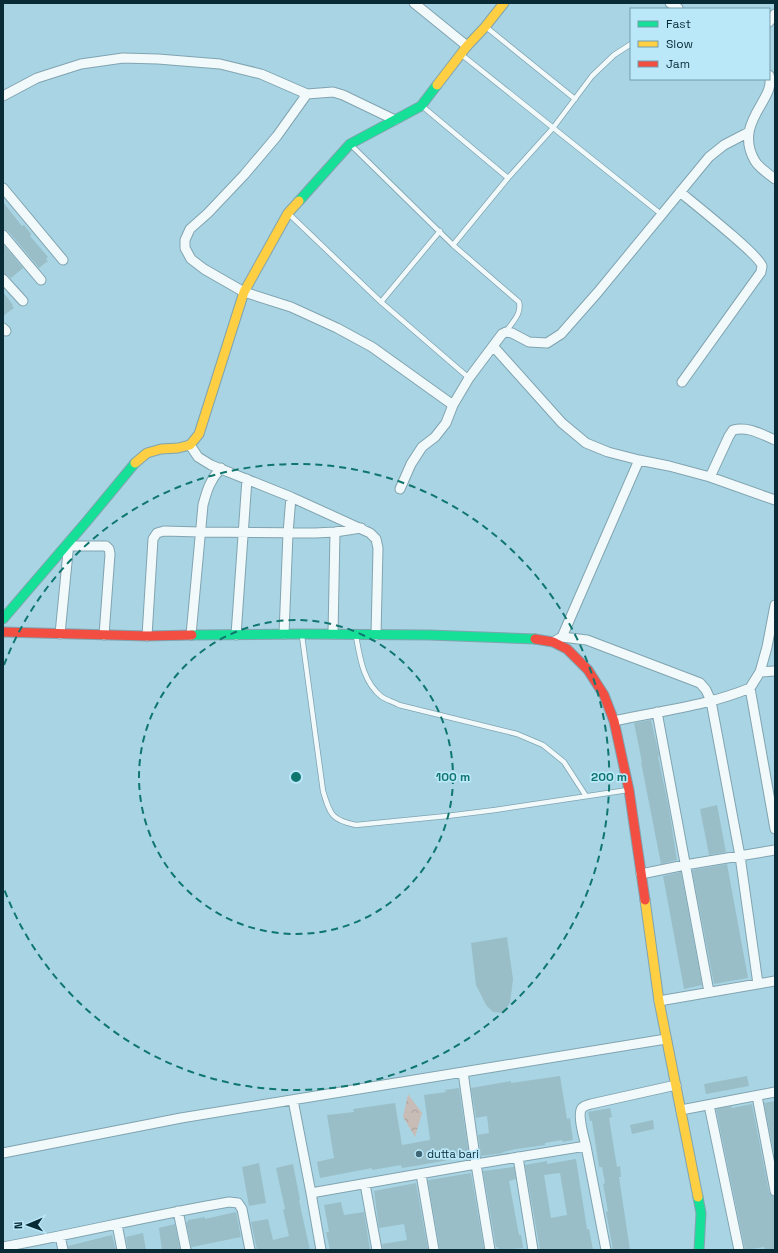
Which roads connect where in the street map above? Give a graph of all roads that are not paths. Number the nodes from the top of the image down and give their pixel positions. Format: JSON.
{"nodes":[{"id":1,"x":414,"y":3,"type":"edge"},
{"id":2,"x":504,"y":3,"type":"edge"},
{"id":3,"x":485,"y":27,"type":"junction"},
{"id":4,"x":630,"y":45,"type":"edge"},
{"id":5,"x":464,"y":50,"type":"junction"},
{"id":6,"x":772,"y":77,"type":"edge"},
{"id":7,"x":307,"y":94,"type":"junction"},
{"id":8,"x":3,"y":96,"type":"edge"},
{"id":9,"x":575,"y":99,"type":"junction"},
{"id":10,"x":421,"y":106,"type":"junction"},
{"id":11,"x":395,"y":120,"type":"junction"},
{"id":12,"x":553,"y":128,"type":"junction"},
{"id":13,"x":748,"y":132,"type":"junction"},
{"id":14,"x":350,"y":144,"type":"junction"},
{"id":15,"x":508,"y":178,"type":"junction"},
{"id":16,"x":775,"y":179,"type":"edge"},
{"id":17,"x":3,"y":188,"type":"edge"},
{"id":18,"x":680,"y":192,"type":"junction"},
{"id":19,"x":288,"y":213,"type":"junction"},
{"id":20,"x":661,"y":214,"type":"junction"},
{"id":21,"x":440,"y":231,"type":"junction"},
{"id":22,"x":3,"y":235,"type":"edge"},
{"id":23,"x":453,"y":244,"type":"junction"},
{"id":24,"x":63,"y":260,"type":"dead end"},
{"id":25,"x":3,"y":279,"type":"edge"},
{"id":26,"x":41,"y":280,"type":"dead end"},
{"id":27,"x":244,"y":292,"type":"junction"},
{"id":28,"x":23,"y":301,"type":"dead end"},
{"id":29,"x":381,"y":302,"type":"junction"},
{"id":30,"x":506,"y":332,"type":"junction"},
{"id":31,"x":493,"y":346,"type":"junction"},
{"id":32,"x":469,"y":378,"type":"junction"},
{"id":33,"x":682,"y":382,"type":"dead end"},
{"id":34,"x":453,"y":405,"type":"junction"},
{"id":35,"x":775,"y":440,"type":"edge"},
{"id":36,"x":190,"y":445,"type":"junction"},
{"id":37,"x":639,"y":460,"type":"junction"},
{"id":38,"x":221,"y":468,"type":"junction"},
{"id":39,"x":710,"y":478,"type":"junction"},
{"id":40,"x":247,"y":479,"type":"junction"},
{"id":41,"x":400,"y":489,"type":"dead end"},
{"id":42,"x":291,"y":497,"type":"junction"},
{"id":43,"x":775,"y":500,"type":"edge"},
{"id":44,"x":361,"y":528,"type":"junction"},
{"id":45,"x":200,"y":532,"type":"junction"},
{"id":46,"x":244,"y":532,"type":"junction"},
{"id":47,"x":335,"y":532,"type":"junction"},
{"id":48,"x":288,"y":533,"type":"junction"},
{"id":49,"x":69,"y":544,"type":"junction"},
{"id":50,"x":775,"y":605,"type":"edge"},
{"id":51,"x":3,"y":619,"type":"edge"},
{"id":52,"x":3,"y":632,"type":"edge"},
{"id":53,"x":60,"y":634,"type":"junction"},
{"id":54,"x":284,"y":634,"type":"junction"},
{"id":55,"x":301,"y":634,"type":"junction"},
{"id":56,"x":333,"y":634,"type":"junction"},
{"id":57,"x":104,"y":635,"type":"junction"},
{"id":58,"x":191,"y":635,"type":"junction"},
{"id":59,"x":236,"y":635,"type":"junction"},
{"id":60,"x":356,"y":635,"type":"junction"},
{"id":61,"x":376,"y":635,"type":"junction"},
{"id":62,"x":147,"y":636,"type":"junction"},
{"id":63,"x":562,"y":637,"type":"junction"},
{"id":64,"x":553,"y":642,"type":"junction"},
{"id":65,"x":775,"y":671,"type":"edge"},
{"id":66,"x":760,"y":672,"type":"junction"},
{"id":67,"x":750,"y":688,"type":"junction"},
{"id":68,"x":711,"y":701,"type":"junction"},
{"id":69,"x":657,"y":712,"type":"junction"},
{"id":70,"x":614,"y":721,"type":"junction"},
{"id":71,"x":629,"y":790,"type":"junction"},
{"id":72,"x":586,"y":796,"type":"junction"},
{"id":73,"x":773,"y":803,"type":"edge"},
{"id":74,"x":775,"y":829,"type":"edge"},
{"id":75,"x":775,"y":850,"type":"edge"},
{"id":76,"x":740,"y":856,"type":"junction"},
{"id":77,"x":685,"y":865,"type":"junction"},
{"id":78,"x":641,"y":874,"type":"junction"},
{"id":79,"x":775,"y":981,"type":"edge"},
{"id":80,"x":758,"y":984,"type":"junction"},
{"id":81,"x":709,"y":992,"type":"junction"},
{"id":82,"x":659,"y":1001,"type":"junction"},
{"id":83,"x":666,"y":1039,"type":"junction"},
{"id":84,"x":463,"y":1072,"type":"junction"},
{"id":85,"x":676,"y":1085,"type":"junction"},
{"id":86,"x":775,"y":1092,"type":"edge"},
{"id":87,"x":757,"y":1096,"type":"junction"},
{"id":88,"x":293,"y":1100,"type":"junction"},
{"id":89,"x":709,"y":1105,"type":"junction"},
{"id":90,"x":681,"y":1110,"type":"junction"},
{"id":91,"x":586,"y":1146,"type":"junction"},
{"id":92,"x":3,"y":1153,"type":"edge"},
{"id":93,"x":518,"y":1157,"type":"junction"},
{"id":94,"x":476,"y":1164,"type":"junction"},
{"id":95,"x":421,"y":1174,"type":"junction"},
{"id":96,"x":365,"y":1184,"type":"junction"},
{"id":97,"x":775,"y":1191,"type":"edge"},
{"id":98,"x":311,"y":1193,"type":"junction"},
{"id":99,"x":178,"y":1211,"type":"junction"},
{"id":100,"x":117,"y":1224,"type":"junction"},
{"id":101,"x":60,"y":1236,"type":"junction"},
{"id":102,"x":3,"y":1247,"type":"edge"},
{"id":103,"x":63,"y":1250,"type":"edge"},
{"id":104,"x":122,"y":1250,"type":"edge"},
{"id":105,"x":186,"y":1250,"type":"edge"},
{"id":106,"x":250,"y":1250,"type":"edge"},
{"id":107,"x":322,"y":1250,"type":"edge"},
{"id":108,"x":378,"y":1250,"type":"edge"},
{"id":109,"x":434,"y":1250,"type":"edge"},
{"id":110,"x":490,"y":1250,"type":"edge"},
{"id":111,"x":533,"y":1250,"type":"edge"},
{"id":112,"x":606,"y":1250,"type":"edge"},
{"id":113,"x":699,"y":1250,"type":"edge"},
{"id":114,"x":739,"y":1250,"type":"edge"}],
"edges":[{"from":1,"to":5,"type":"street"},
{"from":2,"to":3,"type":"street"},
{"from":3,"to":5,"type":"street"},
{"from":3,"to":9,"type":"lane"},
{"from":4,"to":9,"type":"lane"},
{"from":5,"to":10,"type":"street"},
{"from":5,"to":12,"type":"lane"},
{"from":6,"to":13,"type":"street"},
{"from":7,"to":8,"type":"street"},
{"from":7,"to":11,"type":"street"},
{"from":7,"to":27,"type":"street"},
{"from":9,"to":12,"type":"lane"},
{"from":10,"to":11,"type":"street"},
{"from":10,"to":15,"type":"lane"},
{"from":11,"to":14,"type":"street"},
{"from":12,"to":15,"type":"lane"},
{"from":12,"to":20,"type":"lane"},
{"from":13,"to":16,"type":"street"},
{"from":13,"to":18,"type":"street"},
{"from":14,"to":19,"type":"street"},
{"from":14,"to":21,"type":"lane"},
{"from":15,"to":23,"type":"lane"},
{"from":17,"to":24,"type":"street"},
{"from":18,"to":20,"type":"street"},
{"from":18,"to":33,"type":"street"},
{"from":19,"to":27,"type":"street"},
{"from":19,"to":29,"type":"lane"},
{"from":20,"to":30,"type":"street"},
{"from":21,"to":23,"type":"lane"},
{"from":21,"to":29,"type":"lane"},
{"from":22,"to":26,"type":"street"},
{"from":23,"to":30,"type":"lane"},
{"from":25,"to":28,"type":"street"},
{"from":27,"to":34,"type":"street"},
{"from":27,"to":36,"type":"street"},
{"from":29,"to":32,"type":"lane"},
{"from":30,"to":31,"type":"street"},
{"from":31,"to":32,"type":"street"},
{"from":31,"to":37,"type":"street"},
{"from":32,"to":34,"type":"street"},
{"from":34,"to":41,"type":"street"},
{"from":35,"to":39,"type":"street"},
{"from":36,"to":38,"type":"street"},
{"from":36,"to":49,"type":"street"},
{"from":37,"to":39,"type":"street"},
{"from":37,"to":63,"type":"street"},
{"from":38,"to":40,"type":"street"},
{"from":38,"to":45,"type":"street"},
{"from":39,"to":43,"type":"street"},
{"from":40,"to":42,"type":"street"},
{"from":40,"to":46,"type":"street"},
{"from":42,"to":44,"type":"street"},
{"from":42,"to":48,"type":"street"},
{"from":44,"to":47,"type":"street"},
{"from":44,"to":61,"type":"street"},
{"from":45,"to":46,"type":"street"},
{"from":45,"to":58,"type":"street"},
{"from":45,"to":62,"type":"street"},
{"from":46,"to":48,"type":"street"},
{"from":46,"to":59,"type":"street"},
{"from":47,"to":48,"type":"street"},
{"from":47,"to":56,"type":"street"},
{"from":48,"to":54,"type":"street"},
{"from":49,"to":51,"type":"street"},
{"from":49,"to":53,"type":"street"},
{"from":49,"to":57,"type":"street"},
{"from":50,"to":66,"type":"street"},
{"from":52,"to":53,"type":"street"},
{"from":53,"to":57,"type":"street"},
{"from":54,"to":55,"type":"street"},
{"from":54,"to":59,"type":"street"},
{"from":55,"to":56,"type":"street"},
{"from":55,"to":72,"type":"lane"},
{"from":56,"to":60,"type":"street"},
{"from":57,"to":62,"type":"street"},
{"from":58,"to":59,"type":"street"},
{"from":58,"to":62,"type":"street"},
{"from":60,"to":61,"type":"street"},
{"from":60,"to":72,"type":"lane"},
{"from":61,"to":64,"type":"street"},
{"from":63,"to":64,"type":"street"},
{"from":63,"to":68,"type":"street"},
{"from":64,"to":70,"type":"street"},
{"from":65,"to":66,"type":"street"},
{"from":66,"to":67,"type":"street"},
{"from":67,"to":68,"type":"street"},
{"from":67,"to":73,"type":"street"},
{"from":68,"to":69,"type":"street"},
{"from":68,"to":76,"type":"street"},
{"from":69,"to":70,"type":"street"},
{"from":69,"to":77,"type":"street"},
{"from":70,"to":71,"type":"street"},
{"from":71,"to":72,"type":"lane"},
{"from":71,"to":78,"type":"street"},
{"from":73,"to":74,"type":"street"},
{"from":75,"to":76,"type":"street"},
{"from":76,"to":77,"type":"street"},
{"from":76,"to":80,"type":"street"},
{"from":77,"to":78,"type":"street"},
{"from":77,"to":81,"type":"street"},
{"from":78,"to":82,"type":"street"},
{"from":79,"to":80,"type":"street"},
{"from":80,"to":81,"type":"street"},
{"from":81,"to":82,"type":"street"},
{"from":82,"to":83,"type":"street"},
{"from":83,"to":84,"type":"street"},
{"from":83,"to":85,"type":"street"},
{"from":84,"to":88,"type":"street"},
{"from":84,"to":94,"type":"street"},
{"from":85,"to":90,"type":"street"},
{"from":85,"to":91,"type":"street"},
{"from":86,"to":87,"type":"street"},
{"from":87,"to":89,"type":"street"},
{"from":87,"to":97,"type":"street"},
{"from":88,"to":92,"type":"street"},
{"from":88,"to":98,"type":"street"},
{"from":89,"to":90,"type":"street"},
{"from":89,"to":114,"type":"street"},
{"from":90,"to":113,"type":"street"},
{"from":91,"to":93,"type":"street"},
{"from":91,"to":112,"type":"street"},
{"from":93,"to":94,"type":"street"},
{"from":93,"to":111,"type":"street"},
{"from":94,"to":95,"type":"street"},
{"from":94,"to":110,"type":"street"},
{"from":95,"to":96,"type":"street"},
{"from":95,"to":109,"type":"street"},
{"from":96,"to":98,"type":"street"},
{"from":96,"to":108,"type":"street"},
{"from":98,"to":107,"type":"street"},
{"from":99,"to":100,"type":"street"},
{"from":99,"to":105,"type":"street"},
{"from":99,"to":106,"type":"street"},
{"from":100,"to":101,"type":"street"},
{"from":100,"to":104,"type":"street"},
{"from":101,"to":102,"type":"street"},
{"from":101,"to":103,"type":"street"}]}
